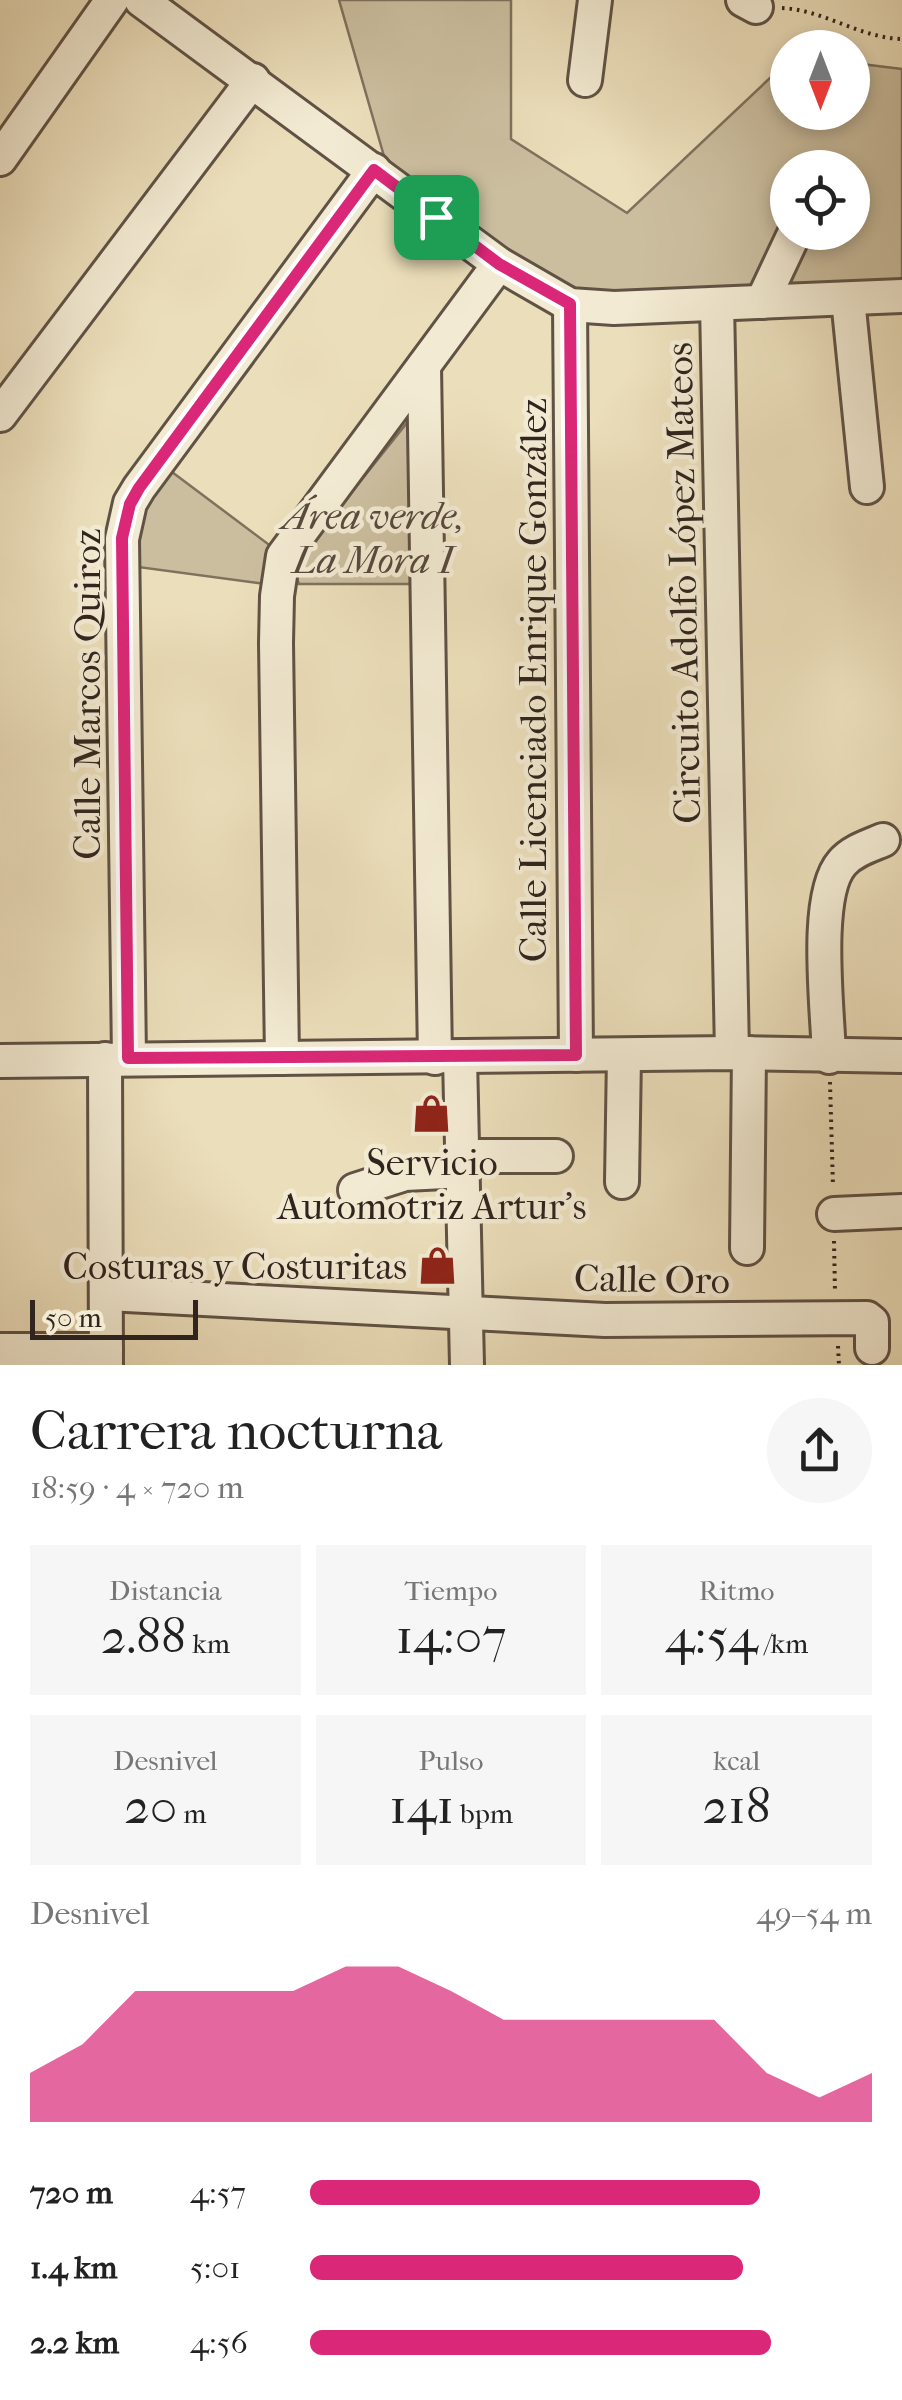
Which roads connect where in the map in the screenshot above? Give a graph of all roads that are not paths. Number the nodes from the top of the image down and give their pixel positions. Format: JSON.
{"nodes":[{"id":1,"x":112,"y":0,"type":"edge"},
{"id":2,"x":141,"y":0,"type":"edge"},
{"id":3,"x":595,"y":0,"type":"edge"},
{"id":4,"x":253,"y":80,"type":"junction"},
{"id":5,"x":585,"y":80,"type":"dead end"},
{"id":6,"x":0,"y":159,"type":"edge"},
{"id":7,"x":374,"y":170,"type":"junction"},
{"id":8,"x":787,"y":250,"type":"edge"},
{"id":9,"x":499,"y":264,"type":"junction"},
{"id":10,"x":902,"y":296,"type":"edge"},
{"id":11,"x":848,"y":299,"type":"junction"},
{"id":12,"x":762,"y":302,"type":"junction"},
{"id":13,"x":570,"y":304,"type":"junction"},
{"id":14,"x":717,"y":304,"type":"junction"},
{"id":15,"x":424,"y":366,"type":"junction"},
{"id":16,"x":0,"y":415,"type":"edge"},
{"id":17,"x":867,"y":487,"type":"dead end"},
{"id":18,"x":883,"y":840,"type":"dead end"},
{"id":19,"x":740,"y":1054,"type":"junction"},
{"id":20,"x":576,"y":1055,"type":"junction"},
{"id":21,"x":624,"y":1055,"type":"junction"},
{"id":22,"x":902,"y":1056,"type":"edge"},
{"id":23,"x":829,"y":1057,"type":"junction"},
{"id":24,"x":282,"y":1058,"type":"junction"},
{"id":25,"x":447,"y":1058,"type":"junction"},
{"id":26,"x":117,"y":1059,"type":"junction"},
{"id":27,"x":0,"y":1061,"type":"edge"},
{"id":28,"x":556,"y":1156,"type":"dead end"},
{"id":29,"x":464,"y":1163,"type":"junction"},
{"id":30,"x":622,"y":1182,"type":"dead end"},
{"id":31,"x":355,"y":1190,"type":"dead end"},
{"id":32,"x":902,"y":1211,"type":"edge"},
{"id":33,"x":834,"y":1214,"type":"dead end"},
{"id":34,"x":747,"y":1248,"type":"dead end"},
{"id":35,"x":108,"y":1294,"type":"junction"},
{"id":36,"x":468,"y":1314,"type":"junction"},
{"id":37,"x":872,"y":1348,"type":"dead end"},
{"id":38,"x":0,"y":1350,"type":"edge"},
{"id":39,"x":39,"y":1357,"type":"edge"},
{"id":40,"x":106,"y":1357,"type":"edge"},
{"id":41,"x":467,"y":1365,"type":"edge"}],
"edges":[{"from":1,"to":6,"type":"street"},
{"from":2,"to":4,"type":"street","name":"Circuito Adolfo López Mateos"},
{"from":3,"to":5,"type":"street"},
{"from":4,"to":7,"type":"street","name":"Circuito Adolfo López Mateos"},
{"from":4,"to":16,"type":"street"},
{"from":7,"to":9,"type":"street","name":"Circuito Adolfo López Mateos"},
{"from":7,"to":26,"type":"street","name":"Calle Marcos Quiroz"},
{"from":8,"to":12,"type":"street"},
{"from":9,"to":13,"type":"street","name":"Circuito Adolfo López Mateos"},
{"from":9,"to":15,"type":"street"},
{"from":10,"to":11,"type":"street"},
{"from":11,"to":12,"type":"street"},
{"from":11,"to":17,"type":"street"},
{"from":12,"to":14,"type":"street"},
{"from":13,"to":14,"type":"street","name":"Circuito Adolfo López Mateos"},
{"from":13,"to":20,"type":"street","name":"Calle Licenciado Enrique González"},
{"from":14,"to":19,"type":"street","name":"Circuito Adolfo López Mateos"},
{"from":15,"to":24,"type":"street"},
{"from":15,"to":25,"type":"street"},
{"from":18,"to":23,"type":"street"},
{"from":19,"to":21,"type":"street"},
{"from":19,"to":23,"type":"street"},
{"from":19,"to":34,"type":"street","name":"Circuito Adolfo López Mateos"},
{"from":20,"to":21,"type":"street"},
{"from":20,"to":25,"type":"street"},
{"from":21,"to":30,"type":"street"},
{"from":22,"to":23,"type":"street"},
{"from":24,"to":25,"type":"street"},
{"from":24,"to":26,"type":"street"},
{"from":25,"to":29,"type":"street"},
{"from":26,"to":27,"type":"street"},
{"from":26,"to":35,"type":"street","name":"Calle Marcos Quiroz"},
{"from":28,"to":29,"type":"street"},
{"from":29,"to":31,"type":"street"},
{"from":29,"to":36,"type":"street"},
{"from":32,"to":33,"type":"street"},
{"from":35,"to":36,"type":"street","name":"Calle Oro"},
{"from":35,"to":40,"type":"street","name":"Calle Marcos Quiroz"},
{"from":36,"to":37,"type":"street","name":"Calle Oro"},
{"from":36,"to":41,"type":"street"},
{"from":38,"to":39,"type":"street"},
{"from":39,"to":40,"type":"street"}]}
